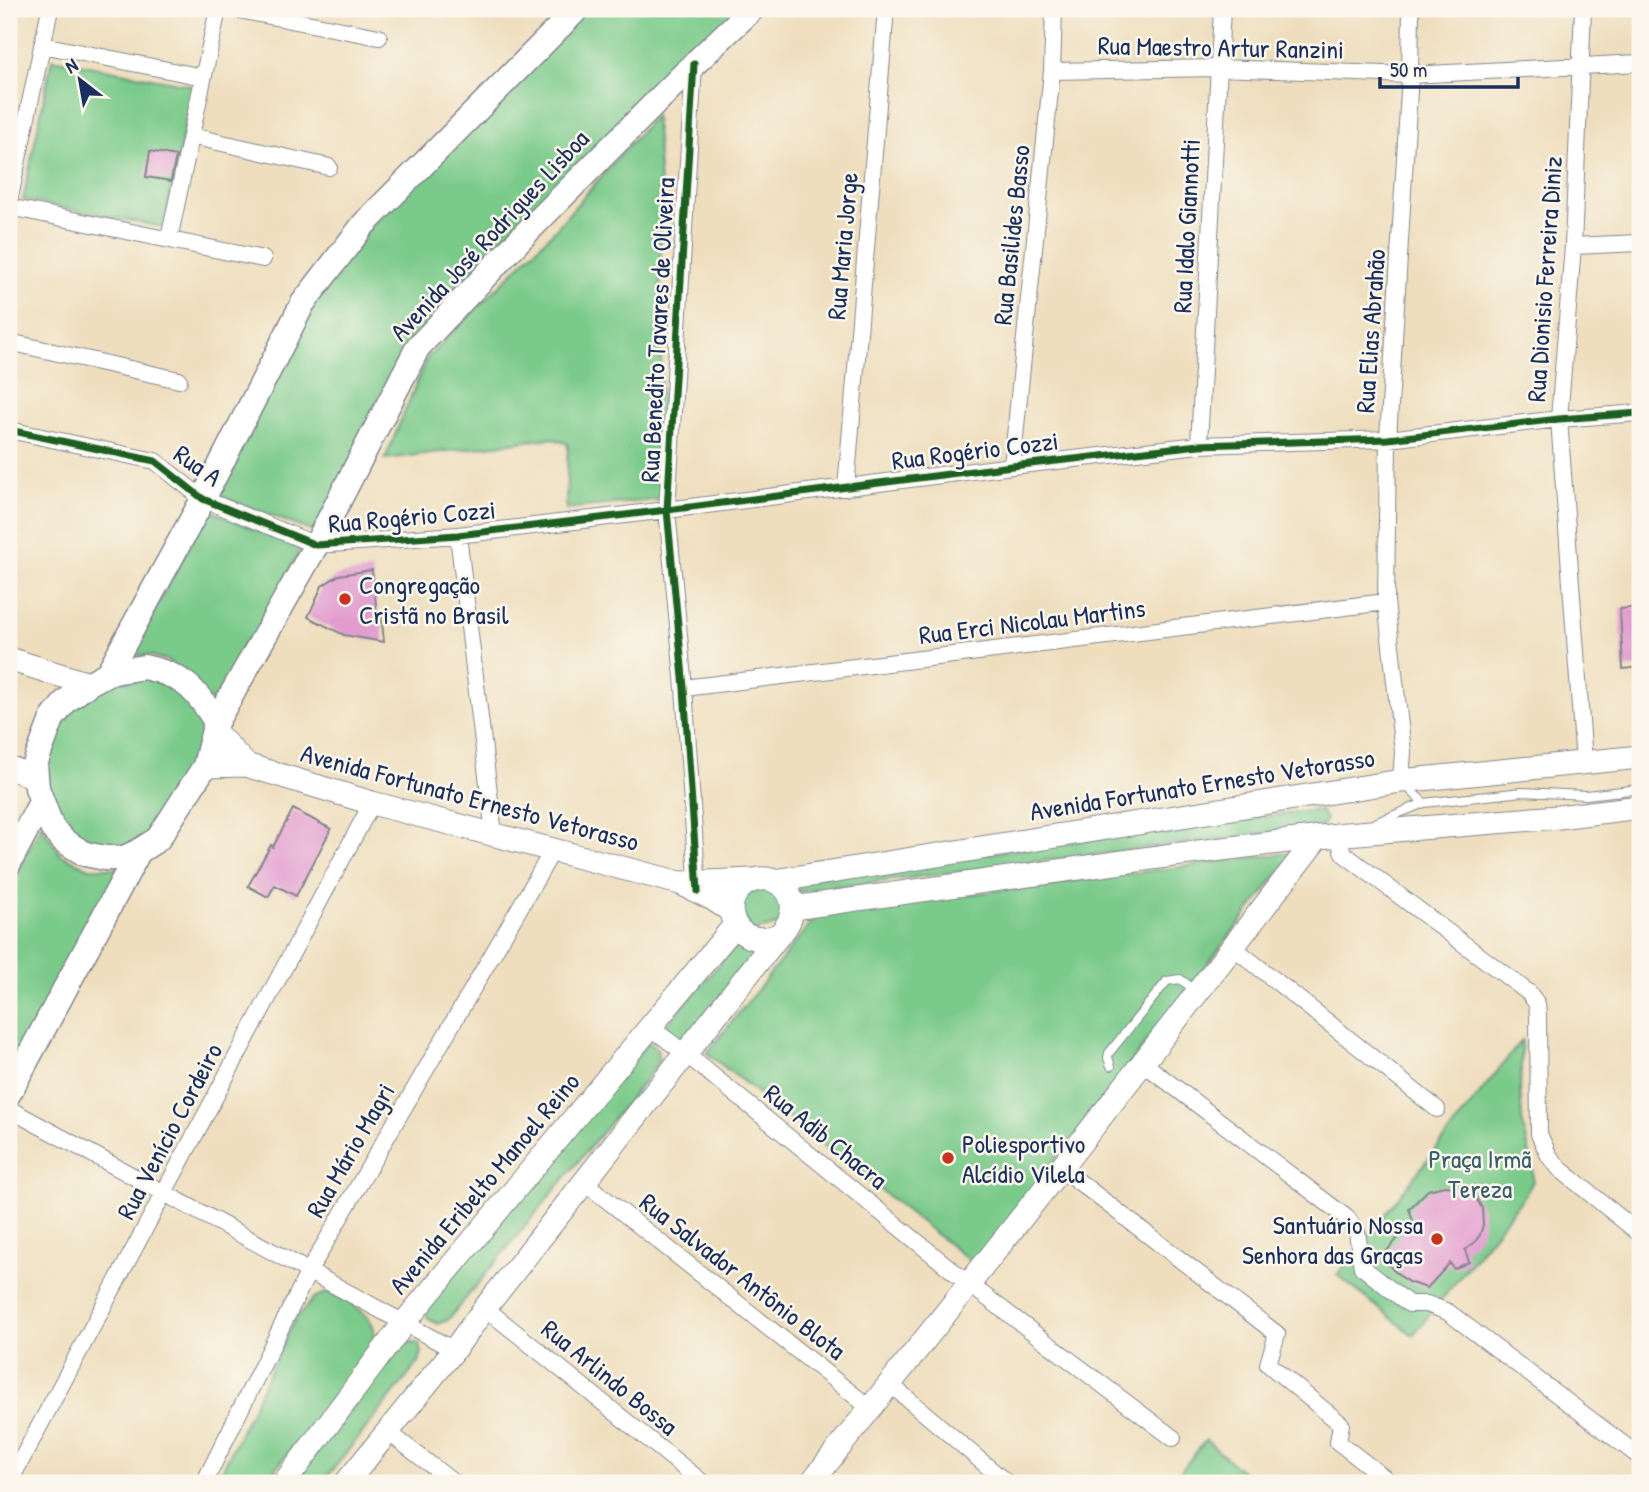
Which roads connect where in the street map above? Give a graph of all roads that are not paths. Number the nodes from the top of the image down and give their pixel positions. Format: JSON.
{"nodes":[{"id":1,"x":50,"y":9,"type":"edge"},
{"id":2,"x":218,"y":9,"type":"edge"},
{"id":3,"x":234,"y":9,"type":"edge"},
{"id":4,"x":575,"y":9,"type":"edge"},
{"id":5,"x":752,"y":9,"type":"edge"},
{"id":6,"x":886,"y":9,"type":"edge"},
{"id":7,"x":1054,"y":9,"type":"edge"},
{"id":8,"x":1222,"y":9,"type":"edge"},
{"id":9,"x":1411,"y":9,"type":"edge"},
{"id":10,"x":1583,"y":9,"type":"edge"},
{"id":11,"x":379,"y":37,"type":"dead end"},
{"id":12,"x":42,"y":45,"type":"junction"},
{"id":13,"x":1640,"y":63,"type":"edge"},
{"id":14,"x":694,"y":64,"type":"junction"},
{"id":15,"x":1582,"y":66,"type":"junction"},
{"id":16,"x":1218,"y":68,"type":"junction"},
{"id":17,"x":1052,"y":71,"type":"junction"},
{"id":18,"x":1410,"y":75,"type":"junction"},
{"id":19,"x":203,"y":77,"type":"junction"},
{"id":20,"x":16,"y":131,"type":"edge"},
{"id":21,"x":191,"y":136,"type":"junction"},
{"id":22,"x":14,"y":154,"type":"edge"},
{"id":23,"x":329,"y":167,"type":"dead end"},
{"id":24,"x":9,"y":201,"type":"edge"},
{"id":25,"x":9,"y":207,"type":"edge"},
{"id":26,"x":169,"y":239,"type":"junction"},
{"id":27,"x":1640,"y":243,"type":"edge"},
{"id":28,"x":1573,"y":246,"type":"junction"},
{"id":29,"x":263,"y":259,"type":"dead end"},
{"id":30,"x":9,"y":342,"type":"edge"},
{"id":31,"x":179,"y":380,"type":"dead end"},
{"id":32,"x":1640,"y":413,"type":"edge"},
{"id":33,"x":1559,"y":419,"type":"junction"},
{"id":34,"x":9,"y":430,"type":"edge"},
{"id":35,"x":1388,"y":439,"type":"junction"},
{"id":36,"x":1199,"y":445,"type":"junction"},
{"id":37,"x":1012,"y":466,"type":"junction"},
{"id":38,"x":846,"y":488,"type":"junction"},
{"id":39,"x":203,"y":499,"type":"junction"},
{"id":40,"x":667,"y":510,"type":"junction"},
{"id":41,"x":458,"y":535,"type":"junction"},
{"id":42,"x":316,"y":545,"type":"junction"},
{"id":43,"x":1386,"y":602,"type":"junction"},
{"id":44,"x":9,"y":659,"type":"edge"},
{"id":45,"x":98,"y":679,"type":"junction"},
{"id":46,"x":684,"y":688,"type":"junction"},
{"id":47,"x":215,"y":726,"type":"junction"},
{"id":48,"x":1640,"y":757,"type":"edge"},
{"id":49,"x":1584,"y":762,"type":"junction"},
{"id":50,"x":246,"y":765,"type":"junction"},
{"id":51,"x":205,"y":766,"type":"junction"},
{"id":52,"x":9,"y":768,"type":"edge"},
{"id":53,"x":36,"y":777,"type":"junction"},
{"id":54,"x":1401,"y":781,"type":"junction"},
{"id":55,"x":1640,"y":789,"type":"edge"},
{"id":56,"x":1586,"y":794,"type":"junction"},
{"id":57,"x":41,"y":802,"type":"junction"},
{"id":58,"x":372,"y":803,"type":"junction"},
{"id":59,"x":1424,"y":803,"type":"junction"},
{"id":60,"x":1629,"y":808,"type":"edge"},
{"id":61,"x":494,"y":834,"type":"junction"},
{"id":62,"x":1346,"y":834,"type":"junction"},
{"id":63,"x":1318,"y":837,"type":"junction"},
{"id":64,"x":1263,"y":844,"type":"junction"},
{"id":65,"x":553,"y":850,"type":"junction"},
{"id":66,"x":139,"y":851,"type":"junction"},
{"id":67,"x":9,"y":863,"type":"edge"},
{"id":68,"x":763,"y":880,"type":"junction"},
{"id":69,"x":1284,"y":880,"type":"junction"},
{"id":70,"x":692,"y":886,"type":"junction"},
{"id":71,"x":793,"y":908,"type":"junction"},
{"id":72,"x":733,"y":918,"type":"junction"},
{"id":73,"x":779,"y":935,"type":"junction"},
{"id":74,"x":1233,"y":947,"type":"junction"},
{"id":75,"x":1198,"y":992,"type":"junction"},
{"id":76,"x":650,"y":1027,"type":"junction"},
{"id":77,"x":686,"y":1054,"type":"junction"},
{"id":78,"x":1143,"y":1063,"type":"junction"},
{"id":79,"x":1111,"y":1066,"type":"dead end"},
{"id":80,"x":9,"y":1093,"type":"edge"},
{"id":81,"x":9,"y":1109,"type":"edge"},
{"id":82,"x":1437,"y":1109,"type":"dead end"},
{"id":83,"x":1061,"y":1168,"type":"junction"},
{"id":84,"x":584,"y":1182,"type":"junction"},
{"id":85,"x":164,"y":1193,"type":"junction"},
{"id":86,"x":1640,"y":1234,"type":"edge"},
{"id":87,"x":309,"y":1271,"type":"junction"},
{"id":88,"x":969,"y":1284,"type":"junction"},
{"id":89,"x":485,"y":1308,"type":"junction"},
{"id":90,"x":404,"y":1323,"type":"junction"},
{"id":91,"x":454,"y":1350,"type":"junction"},
{"id":92,"x":890,"y":1384,"type":"junction"},
{"id":93,"x":870,"y":1408,"type":"junction"},
{"id":94,"x":387,"y":1431,"type":"junction"},
{"id":95,"x":1173,"y":1438,"type":"dead end"},
{"id":96,"x":1640,"y":1457,"type":"edge"},
{"id":97,"x":9,"y":1483,"type":"edge"},
{"id":98,"x":204,"y":1483,"type":"edge"},
{"id":99,"x":284,"y":1483,"type":"edge"},
{"id":100,"x":346,"y":1483,"type":"edge"},
{"id":101,"x":454,"y":1483,"type":"edge"},
{"id":102,"x":703,"y":1483,"type":"edge"},
{"id":103,"x":811,"y":1483,"type":"edge"},
{"id":104,"x":1007,"y":1483,"type":"edge"},
{"id":105,"x":1391,"y":1483,"type":"edge"}],
"edges":[{"from":1,"to":12,"type":"street"},
{"from":2,"to":19,"type":"street"},
{"from":3,"to":11,"type":"street"},
{"from":4,"to":39,"type":"main road"},
{"from":5,"to":14,"type":"main road","name":"Avenida José Rodrigues Lisboa"},
{"from":6,"to":38,"type":"street","name":"Rua Maria Jorge"},
{"from":7,"to":17,"type":"street","name":"Rua Basilides Basso"},
{"from":8,"to":16,"type":"street","name":"Rua Idalo Giannotti"},
{"from":9,"to":18,"type":"street","name":"Rua Elias Abrahão"},
{"from":10,"to":15,"type":"street","name":"Rua Dionisio Ferreira Diniz"},
{"from":12,"to":19,"type":"street"},
{"from":12,"to":20,"type":"street"},
{"from":13,"to":15,"type":"street","name":"Rua Maestro Artur Ranzini"},
{"from":14,"to":40,"type":"street","name":"Rua Benedito Tavares de Oliveira"},
{"from":14,"to":42,"type":"main road","name":"Avenida José Rodrigues Lisboa"},
{"from":15,"to":18,"type":"street","name":"Rua Maestro Artur Ranzini"},
{"from":15,"to":28,"type":"street","name":"Rua Dionisio Ferreira Diniz"},
{"from":16,"to":17,"type":"street","name":"Rua Maestro Artur Ranzini"},
{"from":16,"to":18,"type":"street","name":"Rua Maestro Artur Ranzini"},
{"from":16,"to":36,"type":"street","name":"Rua Idalo Giannotti"},
{"from":17,"to":37,"type":"street","name":"Rua Basilides Basso"},
{"from":18,"to":35,"type":"street","name":"Rua Elias Abrahão"},
{"from":19,"to":21,"type":"street"},
{"from":20,"to":22,"type":"street"},
{"from":21,"to":23,"type":"street"},
{"from":21,"to":26,"type":"street"},
{"from":22,"to":24,"type":"street"},
{"from":25,"to":26,"type":"street"},
{"from":26,"to":29,"type":"street"},
{"from":27,"to":28,"type":"street"},
{"from":28,"to":33,"type":"street","name":"Rua Dionisio Ferreira Diniz"},
{"from":30,"to":31,"type":"street"},
{"from":32,"to":33,"type":"street","name":"Rua Rogério Cozzi"},
{"from":33,"to":35,"type":"street","name":"Rua Rogério Cozzi"},
{"from":33,"to":49,"type":"street","name":"Rua Dionisio Ferreira Diniz"},
{"from":34,"to":39,"type":"street","name":"Rua A"},
{"from":35,"to":36,"type":"street","name":"Rua Rogério Cozzi"},
{"from":35,"to":43,"type":"street","name":"Rua Elias Abrahão"},
{"from":36,"to":37,"type":"street","name":"Rua Rogério Cozzi"},
{"from":37,"to":38,"type":"street","name":"Rua Rogério Cozzi"},
{"from":38,"to":40,"type":"street","name":"Rua Rogério Cozzi"},
{"from":39,"to":42,"type":"street","name":"Rua A"},
{"from":39,"to":45,"type":"main road"},
{"from":40,"to":41,"type":"street","name":"Rua Rogério Cozzi"},
{"from":40,"to":46,"type":"street","name":"Rua Benedito Tavares de Oliveira"},
{"from":41,"to":42,"type":"street","name":"Rua Rogério Cozzi"},
{"from":41,"to":61,"type":"street"},
{"from":42,"to":47,"type":"main road","name":"Avenida José Rodrigues Lisboa"},
{"from":43,"to":46,"type":"street","name":"Rua Erci Nicolau Martins"},
{"from":43,"to":54,"type":"street","name":"Rua Elias Abrahão"},
{"from":44,"to":45,"type":"main road"},
{"from":45,"to":47,"type":"main road"},
{"from":45,"to":53,"type":"main road"},
{"from":46,"to":70,"type":"street","name":"Rua Benedito Tavares de Oliveira"},
{"from":47,"to":50,"type":"main road","name":"Avenida Fortunato Ernesto Vetorasso"},
{"from":47,"to":51,"type":"main road"},
{"from":48,"to":49,"type":"main road","name":"Avenida Fortunato Ernesto Vetorasso"},
{"from":49,"to":54,"type":"main road","name":"Avenida Fortunato Ernesto Vetorasso"},
{"from":50,"to":51,"type":"main road","name":"Avenida Fortunato Ernesto Vetorasso"},
{"from":50,"to":58,"type":"main road","name":"Avenida Fortunato Ernesto Vetorasso"},
{"from":51,"to":66,"type":"main road"},
{"from":52,"to":53,"type":"main road"},
{"from":53,"to":57,"type":"main road"},
{"from":54,"to":59,"type":"lane"},
{"from":54,"to":68,"type":"main road","name":"Avenida Fortunato Ernesto Vetorasso"},
{"from":55,"to":56,"type":"lane"},
{"from":56,"to":59,"type":"lane"},
{"from":56,"to":60,"type":"lane"},
{"from":57,"to":66,"type":"main road"},
{"from":57,"to":67,"type":"main road"},
{"from":58,"to":61,"type":"main road","name":"Avenida Fortunato Ernesto Vetorasso"},
{"from":58,"to":85,"type":"street","name":"Rua Venício Cordeiro"},
{"from":59,"to":62,"type":"lane"},
{"from":60,"to":62,"type":"main road"},
{"from":61,"to":65,"type":"main road","name":"Avenida Fortunato Ernesto Vetorasso"},
{"from":62,"to":63,"type":"main road"},
{"from":62,"to":86,"type":"street"},
{"from":63,"to":64,"type":"main road"},
{"from":63,"to":69,"type":"main road"},
{"from":64,"to":69,"type":"main road"},
{"from":64,"to":71,"type":"main road"},
{"from":65,"to":70,"type":"main road","name":"Avenida Fortunato Ernesto Vetorasso"},
{"from":65,"to":87,"type":"street","name":"Rua Mário Magri"},
{"from":66,"to":80,"type":"main road"},
{"from":68,"to":70,"type":"main road","name":"Avenida Fortunato Ernesto Vetorasso"},
{"from":68,"to":71,"type":"main road"},
{"from":68,"to":72,"type":"main road"},
{"from":69,"to":74,"type":"main road"},
{"from":70,"to":72,"type":"main road","name":"Avenida Fortunato Ernesto Vetorasso"},
{"from":71,"to":73,"type":"main road"},
{"from":72,"to":73,"type":"main road"},
{"from":72,"to":76,"type":"main road","name":"Avenida Eribelto Manoel Reino"},
{"from":73,"to":77,"type":"main road"},
{"from":74,"to":75,"type":"main road"},
{"from":74,"to":82,"type":"street"},
{"from":75,"to":78,"type":"main road"},
{"from":75,"to":79,"type":"lane"},
{"from":76,"to":77,"type":"street","name":"Rua Adib Chacra"},
{"from":76,"to":90,"type":"main road","name":"Avenida Eribelto Manoel Reino"},
{"from":77,"to":84,"type":"main road"},
{"from":77,"to":88,"type":"street","name":"Rua Adib Chacra"},
{"from":78,"to":83,"type":"main road"},
{"from":78,"to":96,"type":"street"},
{"from":81,"to":85,"type":"street"},
{"from":83,"to":88,"type":"main road"},
{"from":83,"to":105,"type":"street"},
{"from":84,"to":89,"type":"main road"},
{"from":84,"to":93,"type":"street","name":"Rua Salvador Antônio Blota"},
{"from":85,"to":87,"type":"street"},
{"from":85,"to":97,"type":"street","name":"Rua Venício Cordeiro"},
{"from":87,"to":90,"type":"street"},
{"from":87,"to":98,"type":"street","name":"Rua Mário Magri"},
{"from":88,"to":92,"type":"main road"},
{"from":88,"to":95,"type":"street","name":"Rua Adib Chacra"},
{"from":89,"to":91,"type":"main road"},
{"from":89,"to":102,"type":"street","name":"Rua Arlindo Bossa"},
{"from":90,"to":91,"type":"street"},
{"from":90,"to":99,"type":"main road","name":"Avenida Eribelto Manoel Reino"},
{"from":91,"to":94,"type":"main road"},
{"from":92,"to":93,"type":"main road"},
{"from":92,"to":104,"type":"street"},
{"from":93,"to":103,"type":"main road"},
{"from":94,"to":100,"type":"main road"},
{"from":94,"to":101,"type":"street"}]}
